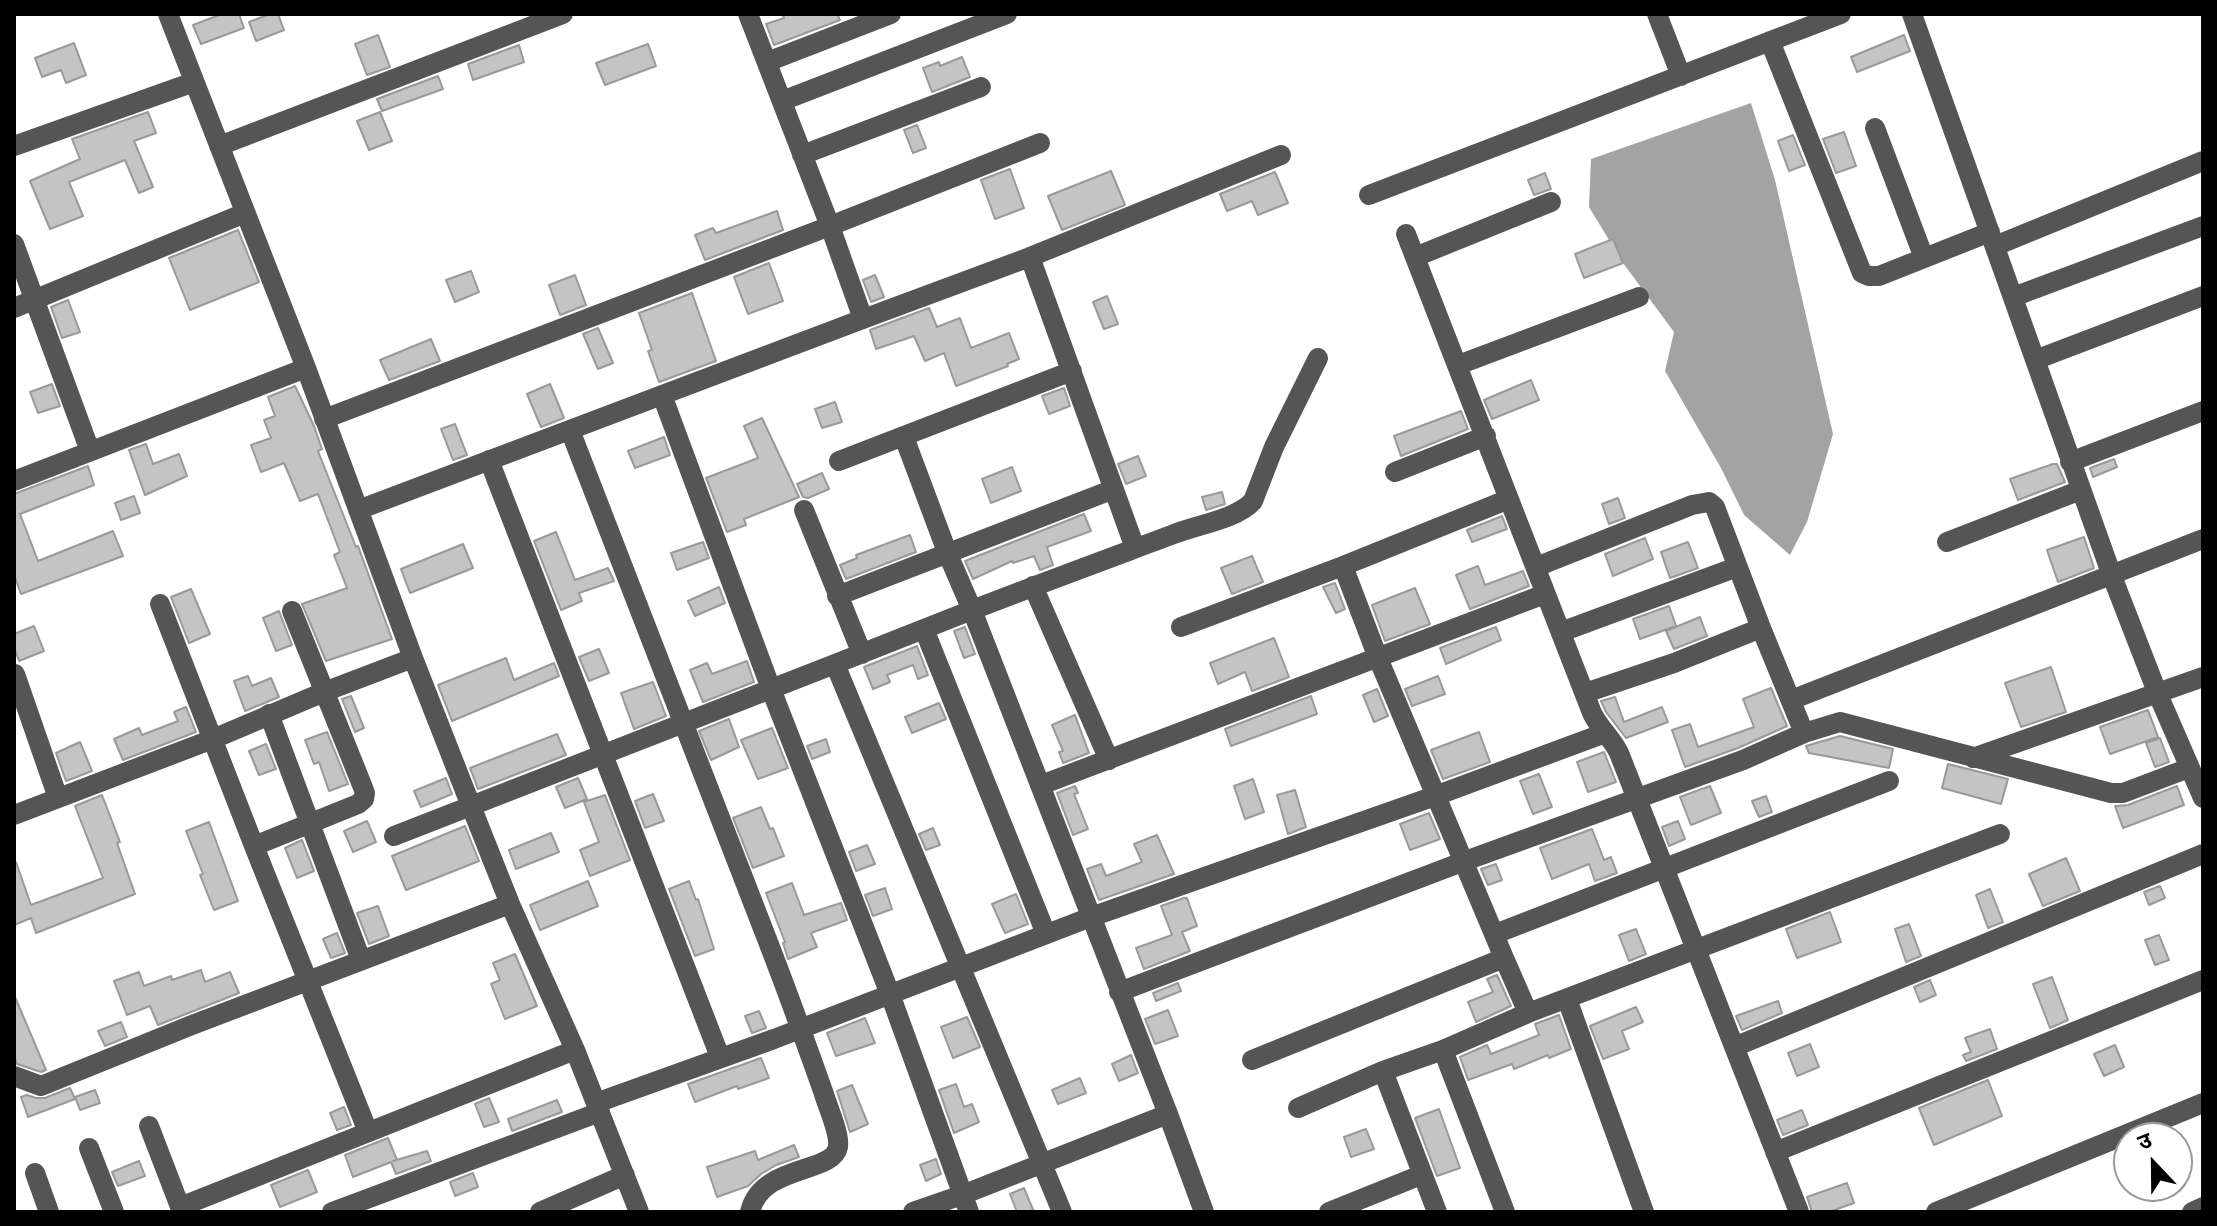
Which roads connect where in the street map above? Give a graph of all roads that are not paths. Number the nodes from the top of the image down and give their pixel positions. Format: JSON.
{"nodes":[{"id":1,"x":168,"y":14,"type":"edge"},
{"id":2,"x":563,"y":14,"type":"edge"},
{"id":3,"x":748,"y":14,"type":"edge"},
{"id":4,"x":891,"y":14,"type":"edge"},
{"id":5,"x":1007,"y":14,"type":"edge"},
{"id":6,"x":1657,"y":14,"type":"edge"},
{"id":7,"x":1841,"y":14,"type":"edge"},
{"id":8,"x":1918,"y":16,"type":"edge"},
{"id":9,"x":1770,"y":41,"type":"junction"},
{"id":10,"x":767,"y":62,"type":"junction"},
{"id":11,"x":1681,"y":76,"type":"junction"},
{"id":12,"x":194,"y":82,"type":"junction"},
{"id":13,"x":981,"y":87,"type":"dead end"},
{"id":14,"x":782,"y":101,"type":"junction"},
{"id":15,"x":1875,"y":128,"type":"dead end"},
{"id":16,"x":1040,"y":143,"type":"dead end"},
{"id":17,"x":14,"y":146,"type":"edge"},
{"id":18,"x":219,"y":146,"type":"junction"},
{"id":19,"x":802,"y":155,"type":"junction"},
{"id":20,"x":1281,"y":155,"type":"dead end"},
{"id":21,"x":2203,"y":161,"type":"edge"},
{"id":22,"x":1369,"y":195,"type":"dead end"},
{"id":23,"x":1551,"y":202,"type":"dead end"},
{"id":24,"x":245,"y":213,"type":"junction"},
{"id":25,"x":830,"y":226,"type":"junction"},
{"id":26,"x":2203,"y":226,"type":"edge"},
{"id":27,"x":1406,"y":234,"type":"dead end"},
{"id":28,"x":1993,"y":239,"type":"junction"},
{"id":29,"x":14,"y":244,"type":"edge"},
{"id":30,"x":1030,"y":257,"type":"junction"},
{"id":31,"x":1415,"y":257,"type":"junction"},
{"id":32,"x":1924,"y":258,"type":"junction"},
{"id":33,"x":2203,"y":296,"type":"edge"},
{"id":34,"x":1639,"y":297,"type":"dead end"},
{"id":35,"x":2013,"y":297,"type":"junction"},
{"id":36,"x":34,"y":300,"type":"junction"},
{"id":37,"x":14,"y":308,"type":"edge"},
{"id":38,"x":863,"y":319,"type":"junction"},
{"id":39,"x":1318,"y":358,"type":"dead end"},
{"id":40,"x":2035,"y":360,"type":"junction"},
{"id":41,"x":1458,"y":365,"type":"junction"},
{"id":42,"x":306,"y":368,"type":"junction"},
{"id":43,"x":1072,"y":371,"type":"junction"},
{"id":44,"x":662,"y":395,"type":"junction"},
{"id":45,"x":2203,"y":411,"type":"edge"},
{"id":46,"x":324,"y":419,"type":"junction"},
{"id":47,"x":570,"y":430,"type":"junction"},
{"id":48,"x":1486,"y":436,"type":"junction"},
{"id":49,"x":904,"y":437,"type":"junction"},
{"id":50,"x":90,"y":451,"type":"junction"},
{"id":51,"x":489,"y":460,"type":"junction"},
{"id":52,"x":839,"y":461,"type":"dead end"},
{"id":53,"x":2070,"y":462,"type":"junction"},
{"id":54,"x":1395,"y":472,"type":"dead end"},
{"id":55,"x":14,"y":481,"type":"edge"},
{"id":56,"x":1114,"y":489,"type":"junction"},
{"id":57,"x":2081,"y":490,"type":"junction"},
{"id":58,"x":1509,"y":499,"type":"junction"},
{"id":59,"x":358,"y":510,"type":"junction"},
{"id":60,"x":804,"y":510,"type":"dead end"},
{"id":61,"x":2203,"y":539,"type":"edge"},
{"id":62,"x":1947,"y":542,"type":"dead end"},
{"id":63,"x":1135,"y":548,"type":"junction"},
{"id":64,"x":947,"y":552,"type":"junction"},
{"id":65,"x":1343,"y":566,"type":"junction"},
{"id":66,"x":1536,"y":567,"type":"junction"},
{"id":67,"x":1737,"y":567,"type":"junction"},
{"id":68,"x":2112,"y":576,"type":"junction"},
{"id":69,"x":1033,"y":586,"type":"junction"},
{"id":70,"x":1545,"y":594,"type":"junction"},
{"id":71,"x":837,"y":596,"type":"junction"},
{"id":72,"x":160,"y":604,"type":"dead end"},
{"id":73,"x":972,"y":610,"type":"junction"},
{"id":74,"x":292,"y":611,"type":"dead end"},
{"id":75,"x":1181,"y":627,"type":"dead end"},
{"id":76,"x":1761,"y":628,"type":"junction"},
{"id":77,"x":924,"y":629,"type":"junction"},
{"id":78,"x":1561,"y":632,"type":"junction"},
{"id":79,"x":862,"y":654,"type":"junction"},
{"id":80,"x":413,"y":658,"type":"junction"},
{"id":81,"x":1378,"y":658,"type":"junction"},
{"id":82,"x":835,"y":664,"type":"junction"},
{"id":83,"x":15,"y":674,"type":"edge"},
{"id":84,"x":2203,"y":677,"type":"edge"},
{"id":85,"x":771,"y":689,"type":"junction"},
{"id":86,"x":324,"y":692,"type":"junction"},
{"id":87,"x":2157,"y":692,"type":"junction"},
{"id":88,"x":1585,"y":693,"type":"junction"},
{"id":89,"x":1791,"y":700,"type":"junction"},
{"id":90,"x":269,"y":714,"type":"junction"},
{"id":91,"x":682,"y":724,"type":"junction"},
{"id":92,"x":1605,"y":733,"type":"junction"},
{"id":93,"x":1804,"y":733,"type":"junction"},
{"id":94,"x":213,"y":739,"type":"junction"},
{"id":95,"x":604,"y":754,"type":"junction"},
{"id":96,"x":1973,"y":758,"type":"junction"},
{"id":97,"x":1109,"y":760,"type":"junction"},
{"id":98,"x":2189,"y":768,"type":"junction"},
{"id":99,"x":1889,"y":781,"type":"dead end"},
{"id":100,"x":1041,"y":785,"type":"junction"},
{"id":101,"x":1435,"y":796,"type":"junction"},
{"id":102,"x":58,"y":798,"type":"junction"},
{"id":103,"x":1637,"y":798,"type":"junction"},
{"id":104,"x":2203,"y":798,"type":"edge"},
{"id":105,"x":471,"y":806,"type":"junction"},
{"id":106,"x":14,"y":815,"type":"edge"},
{"id":107,"x":310,"y":824,"type":"junction"},
{"id":108,"x":2000,"y":834,"type":"dead end"},
{"id":109,"x":394,"y":836,"type":"dead end"},
{"id":110,"x":254,"y":846,"type":"junction"},
{"id":111,"x":2203,"y":854,"type":"edge"},
{"id":112,"x":1465,"y":861,"type":"junction"},
{"id":113,"x":1664,"y":868,"type":"junction"},
{"id":114,"x":510,"y":904,"type":"junction"},
{"id":115,"x":1091,"y":917,"type":"junction"},
{"id":116,"x":1046,"y":934,"type":"junction"},
{"id":117,"x":1495,"y":934,"type":"junction"},
{"id":118,"x":1696,"y":948,"type":"junction"},
{"id":119,"x":1504,"y":958,"type":"junction"},
{"id":120,"x":361,"y":960,"type":"junction"},
{"id":121,"x":961,"y":967,"type":"junction"},
{"id":122,"x":2203,"y":980,"type":"edge"},
{"id":123,"x":309,"y":981,"type":"junction"},
{"id":124,"x":1119,"y":992,"type":"junction"},
{"id":125,"x":890,"y":994,"type":"junction"},
{"id":126,"x":1567,"y":999,"type":"junction"},
{"id":127,"x":1528,"y":1013,"type":"junction"},
{"id":128,"x":802,"y":1027,"type":"junction"},
{"id":129,"x":1734,"y":1047,"type":"junction"},
{"id":130,"x":575,"y":1050,"type":"junction"},
{"id":131,"x":1443,"y":1050,"type":"junction"},
{"id":132,"x":720,"y":1057,"type":"junction"},
{"id":133,"x":1252,"y":1060,"type":"dead end"},
{"id":134,"x":1383,"y":1071,"type":"junction"},
{"id":135,"x":14,"y":1076,"type":"edge"},
{"id":136,"x":2203,"y":1103,"type":"edge"},
{"id":137,"x":598,"y":1108,"type":"junction"},
{"id":138,"x":1298,"y":1108,"type":"dead end"},
{"id":139,"x":1168,"y":1114,"type":"junction"},
{"id":140,"x":149,"y":1126,"type":"dead end"},
{"id":141,"x":368,"y":1132,"type":"junction"},
{"id":142,"x":89,"y":1148,"type":"dead end"},
{"id":143,"x":1775,"y":1152,"type":"junction"},
{"id":144,"x":1043,"y":1162,"type":"junction"},
{"id":145,"x":35,"y":1173,"type":"dead end"},
{"id":146,"x":625,"y":1175,"type":"junction"},
{"id":147,"x":1421,"y":1175,"type":"junction"},
{"id":148,"x":965,"y":1203,"type":"edge"},
{"id":149,"x":2203,"y":1207,"type":"edge"},
{"id":150,"x":181,"y":1210,"type":"edge"},
{"id":151,"x":49,"y":1212,"type":"edge"},
{"id":152,"x":114,"y":1212,"type":"edge"},
{"id":153,"x":332,"y":1212,"type":"edge"},
{"id":154,"x":540,"y":1212,"type":"edge"},
{"id":155,"x":639,"y":1212,"type":"edge"},
{"id":156,"x":750,"y":1212,"type":"edge"},
{"id":157,"x":913,"y":1212,"type":"edge"},
{"id":158,"x":1062,"y":1212,"type":"edge"},
{"id":159,"x":1204,"y":1212,"type":"edge"},
{"id":160,"x":1329,"y":1212,"type":"edge"},
{"id":161,"x":1437,"y":1212,"type":"edge"},
{"id":162,"x":1505,"y":1212,"type":"edge"},
{"id":163,"x":1644,"y":1212,"type":"edge"},
{"id":164,"x":1799,"y":1212,"type":"edge"},
{"id":165,"x":1936,"y":1212,"type":"edge"},
{"id":166,"x":2192,"y":1212,"type":"edge"}],
"edges":[{"from":1,"to":12,"type":"street"},
{"from":2,"to":18,"type":"street"},
{"from":3,"to":10,"type":"street"},
{"from":4,"to":10,"type":"street"},
{"from":5,"to":14,"type":"street"},
{"from":6,"to":11,"type":"street"},
{"from":7,"to":9,"type":"street"},
{"from":8,"to":28,"type":"street"},
{"from":9,"to":11,"type":"street"},
{"from":9,"to":32,"type":"street"},
{"from":10,"to":14,"type":"street"},
{"from":11,"to":22,"type":"street"},
{"from":12,"to":17,"type":"street"},
{"from":12,"to":18,"type":"street"},
{"from":13,"to":19,"type":"street"},
{"from":14,"to":19,"type":"street"},
{"from":15,"to":32,"type":"street"},
{"from":16,"to":25,"type":"street"},
{"from":18,"to":24,"type":"street"},
{"from":19,"to":25,"type":"street"},
{"from":20,"to":30,"type":"street"},
{"from":21,"to":28,"type":"street"},
{"from":23,"to":31,"type":"street"},
{"from":24,"to":36,"type":"street"},
{"from":24,"to":42,"type":"street"},
{"from":25,"to":38,"type":"street"},
{"from":25,"to":46,"type":"street"},
{"from":26,"to":35,"type":"street"},
{"from":27,"to":31,"type":"street"},
{"from":28,"to":32,"type":"street"},
{"from":28,"to":35,"type":"street"},
{"from":29,"to":36,"type":"street"},
{"from":30,"to":38,"type":"street"},
{"from":30,"to":43,"type":"street"},
{"from":31,"to":41,"type":"street"},
{"from":33,"to":40,"type":"street"},
{"from":34,"to":41,"type":"street"},
{"from":35,"to":40,"type":"street"},
{"from":36,"to":37,"type":"street"},
{"from":36,"to":50,"type":"street"},
{"from":38,"to":44,"type":"street"},
{"from":39,"to":63,"type":"street"},
{"from":40,"to":53,"type":"street"},
{"from":41,"to":48,"type":"street"},
{"from":42,"to":46,"type":"street"},
{"from":42,"to":50,"type":"street"},
{"from":43,"to":49,"type":"street"},
{"from":43,"to":56,"type":"street"},
{"from":44,"to":47,"type":"street"},
{"from":44,"to":85,"type":"street"},
{"from":45,"to":53,"type":"street"},
{"from":46,"to":59,"type":"street"},
{"from":47,"to":51,"type":"street"},
{"from":47,"to":91,"type":"street"},
{"from":48,"to":54,"type":"street"},
{"from":48,"to":58,"type":"street"},
{"from":49,"to":52,"type":"street"},
{"from":49,"to":64,"type":"street"},
{"from":50,"to":55,"type":"street"},
{"from":51,"to":59,"type":"street"},
{"from":51,"to":95,"type":"street"},
{"from":53,"to":57,"type":"street"},
{"from":56,"to":63,"type":"street"},
{"from":56,"to":64,"type":"street"},
{"from":57,"to":62,"type":"street"},
{"from":57,"to":68,"type":"street"},
{"from":58,"to":65,"type":"street"},
{"from":58,"to":66,"type":"street"},
{"from":59,"to":80,"type":"street"},
{"from":60,"to":71,"type":"street"},
{"from":61,"to":68,"type":"street"},
{"from":63,"to":69,"type":"street"},
{"from":64,"to":71,"type":"street"},
{"from":64,"to":73,"type":"street"},
{"from":65,"to":75,"type":"street"},
{"from":65,"to":81,"type":"street"},
{"from":66,"to":67,"type":"street"},
{"from":66,"to":70,"type":"street"},
{"from":67,"to":76,"type":"street"},
{"from":67,"to":78,"type":"street"},
{"from":68,"to":87,"type":"street"},
{"from":68,"to":89,"type":"street"},
{"from":69,"to":73,"type":"street"},
{"from":69,"to":97,"type":"street"},
{"from":70,"to":78,"type":"street"},
{"from":70,"to":81,"type":"street"},
{"from":71,"to":79,"type":"street"},
{"from":72,"to":94,"type":"street"},
{"from":73,"to":77,"type":"street"},
{"from":73,"to":100,"type":"street"},
{"from":74,"to":86,"type":"street"},
{"from":76,"to":88,"type":"street"},
{"from":76,"to":89,"type":"street"},
{"from":77,"to":79,"type":"street"},
{"from":77,"to":116,"type":"street"},
{"from":78,"to":88,"type":"street"},
{"from":79,"to":82,"type":"street"},
{"from":80,"to":86,"type":"street"},
{"from":80,"to":105,"type":"street"},
{"from":81,"to":97,"type":"street"},
{"from":81,"to":101,"type":"street"},
{"from":82,"to":85,"type":"street"},
{"from":82,"to":121,"type":"street"},
{"from":83,"to":102,"type":"street"},
{"from":84,"to":87,"type":"street"},
{"from":85,"to":91,"type":"street"},
{"from":85,"to":125,"type":"street"},
{"from":86,"to":90,"type":"street"},
{"from":86,"to":107,"type":"street"},
{"from":87,"to":96,"type":"street"},
{"from":87,"to":98,"type":"street"},
{"from":88,"to":92,"type":"street"},
{"from":89,"to":93,"type":"street"},
{"from":90,"to":94,"type":"street"},
{"from":90,"to":107,"type":"street"},
{"from":91,"to":95,"type":"street"},
{"from":91,"to":128,"type":"street"},
{"from":92,"to":101,"type":"street"},
{"from":92,"to":103,"type":"street"},
{"from":93,"to":96,"type":"street"},
{"from":93,"to":103,"type":"street"},
{"from":94,"to":102,"type":"street"},
{"from":94,"to":110,"type":"street"},
{"from":95,"to":105,"type":"street"},
{"from":95,"to":132,"type":"street"},
{"from":96,"to":98,"type":"street"},
{"from":97,"to":100,"type":"street"},
{"from":98,"to":104,"type":"street"},
{"from":99,"to":113,"type":"street"},
{"from":100,"to":115,"type":"street"},
{"from":101,"to":112,"type":"street"},
{"from":101,"to":115,"type":"street"},
{"from":102,"to":106,"type":"street"},
{"from":103,"to":112,"type":"street"},
{"from":103,"to":113,"type":"street"},
{"from":105,"to":109,"type":"street"},
{"from":105,"to":114,"type":"street"},
{"from":107,"to":110,"type":"street"},
{"from":107,"to":120,"type":"street"},
{"from":108,"to":118,"type":"street"},
{"from":110,"to":123,"type":"street"},
{"from":111,"to":129,"type":"street"},
{"from":112,"to":117,"type":"street"},
{"from":112,"to":124,"type":"street"},
{"from":113,"to":117,"type":"street"},
{"from":113,"to":118,"type":"street"},
{"from":114,"to":120,"type":"street"},
{"from":114,"to":130,"type":"street"},
{"from":115,"to":116,"type":"street"},
{"from":115,"to":124,"type":"street"},
{"from":116,"to":121,"type":"street"},
{"from":117,"to":119,"type":"street"},
{"from":118,"to":126,"type":"street"},
{"from":118,"to":129,"type":"street"},
{"from":119,"to":127,"type":"street"},
{"from":119,"to":133,"type":"street"},
{"from":120,"to":123,"type":"street"},
{"from":121,"to":125,"type":"street"},
{"from":121,"to":144,"type":"street"},
{"from":122,"to":143,"type":"street"},
{"from":123,"to":135,"type":"street"},
{"from":123,"to":141,"type":"street"},
{"from":124,"to":139,"type":"street"},
{"from":125,"to":128,"type":"street"},
{"from":125,"to":148,"type":"street"},
{"from":126,"to":127,"type":"street"},
{"from":126,"to":163,"type":"street"},
{"from":127,"to":131,"type":"street"},
{"from":128,"to":132,"type":"street"},
{"from":128,"to":156,"type":"street"},
{"from":129,"to":143,"type":"street"},
{"from":130,"to":137,"type":"street"},
{"from":130,"to":141,"type":"street"},
{"from":131,"to":134,"type":"street"},
{"from":131,"to":162,"type":"street"},
{"from":132,"to":137,"type":"street"},
{"from":134,"to":138,"type":"street"},
{"from":134,"to":147,"type":"street"},
{"from":136,"to":165,"type":"street"},
{"from":137,"to":146,"type":"street"},
{"from":137,"to":153,"type":"street"},
{"from":139,"to":144,"type":"street"},
{"from":139,"to":159,"type":"street"},
{"from":140,"to":150,"type":"street"},
{"from":141,"to":150,"type":"street"},
{"from":142,"to":152,"type":"street"},
{"from":143,"to":164,"type":"street"},
{"from":144,"to":148,"type":"street"},
{"from":144,"to":158,"type":"street"},
{"from":145,"to":151,"type":"street"},
{"from":146,"to":154,"type":"street"},
{"from":146,"to":155,"type":"street"},
{"from":147,"to":160,"type":"street"},
{"from":147,"to":161,"type":"street"},
{"from":148,"to":157,"type":"street"},
{"from":149,"to":166,"type":"street"}]}
